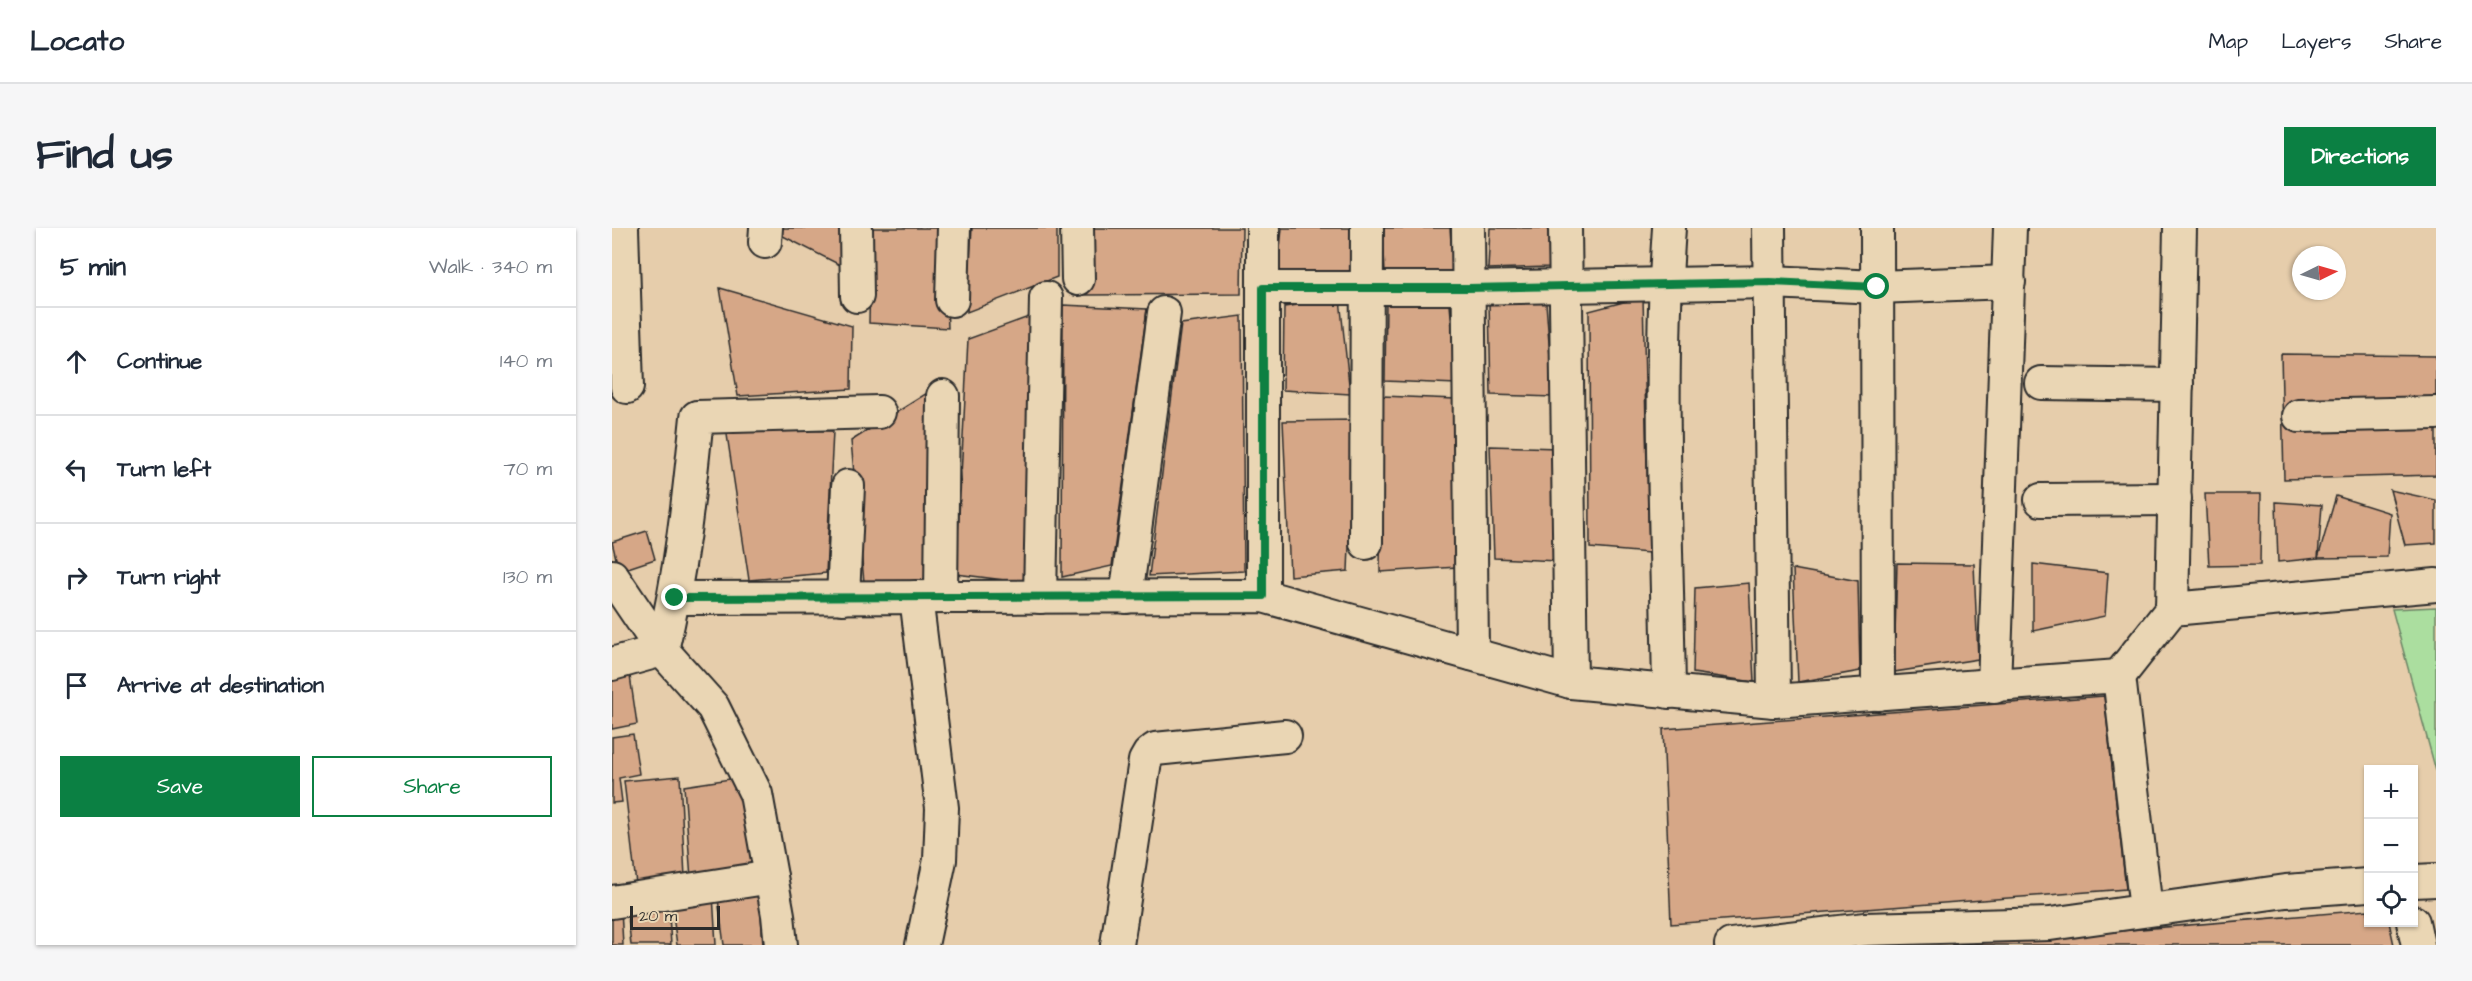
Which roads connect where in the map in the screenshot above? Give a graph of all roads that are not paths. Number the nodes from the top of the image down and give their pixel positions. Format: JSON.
{"nodes":[{"id":1,"x":622,"y":228,"type":"edge"},
{"id":2,"x":856,"y":228,"type":"edge"},
{"id":3,"x":954,"y":228,"type":"edge"},
{"id":4,"x":1077,"y":228,"type":"edge"},
{"id":5,"x":1263,"y":228,"type":"edge"},
{"id":6,"x":1367,"y":228,"type":"edge"},
{"id":7,"x":1468,"y":228,"type":"edge"},
{"id":8,"x":1565,"y":228,"type":"edge"},
{"id":9,"x":1669,"y":228,"type":"edge"},
{"id":10,"x":1769,"y":228,"type":"edge"},
{"id":11,"x":1877,"y":228,"type":"edge"},
{"id":12,"x":2010,"y":228,"type":"edge"},
{"id":13,"x":2180,"y":228,"type":"edge"},
{"id":14,"x":1078,"y":279,"type":"dead end"},
{"id":15,"x":1770,"y":282,"type":"junction"},
{"id":16,"x":2008,"y":282,"type":"junction"},
{"id":17,"x":1665,"y":283,"type":"junction"},
{"id":18,"x":1566,"y":285,"type":"junction"},
{"id":19,"x":1877,"y":287,"type":"junction"},
{"id":20,"x":1263,"y":288,"type":"junction"},
{"id":21,"x":1468,"y":288,"type":"junction"},
{"id":22,"x":1367,"y":289,"type":"junction"},
{"id":23,"x":857,"y":296,"type":"dead end"},
{"id":24,"x":1046,"y":298,"type":"dead end"},
{"id":25,"x":952,"y":300,"type":"dead end"},
{"id":26,"x":1164,"y":313,"type":"dead end"},
{"id":27,"x":2042,"y":382,"type":"dead end"},
{"id":28,"x":2177,"y":385,"type":"junction"},
{"id":29,"x":627,"y":387,"type":"dead end"},
{"id":30,"x":943,"y":396,"type":"dead end"},
{"id":31,"x":879,"y":412,"type":"dead end"},
{"id":32,"x":2436,"y":413,"type":"edge"},
{"id":33,"x":2299,"y":416,"type":"dead end"},
{"id":34,"x":848,"y":486,"type":"dead end"},
{"id":35,"x":2175,"y":499,"type":"junction"},
{"id":36,"x":2041,"y":500,"type":"dead end"},
{"id":37,"x":1366,"y":543,"type":"dead end"},
{"id":38,"x":612,"y":576,"type":"edge"},
{"id":39,"x":2436,"y":585,"type":"edge"},
{"id":40,"x":1263,"y":596,"type":"junction"},
{"id":41,"x":843,"y":597,"type":"junction"},
{"id":42,"x":928,"y":597,"type":"junction"},
{"id":43,"x":1040,"y":597,"type":"junction"},
{"id":44,"x":1125,"y":597,"type":"junction"},
{"id":45,"x":675,"y":598,"type":"junction"},
{"id":46,"x":2172,"y":609,"type":"junction"},
{"id":47,"x":662,"y":650,"type":"junction"},
{"id":48,"x":1472,"y":654,"type":"junction"},
{"id":49,"x":612,"y":664,"type":"edge"},
{"id":50,"x":2119,"y":676,"type":"junction"},
{"id":51,"x":1571,"y":682,"type":"junction"},
{"id":52,"x":1994,"y":687,"type":"junction"},
{"id":53,"x":1670,"y":692,"type":"junction"},
{"id":54,"x":1878,"y":694,"type":"junction"},
{"id":55,"x":1774,"y":701,"type":"junction"},
{"id":56,"x":1285,"y":736,"type":"dead end"},
{"id":57,"x":771,"y":877,"type":"junction"},
{"id":58,"x":2436,"y":880,"type":"edge"},
{"id":59,"x":2418,"y":881,"type":"edge"},
{"id":60,"x":2364,"y":885,"type":"edge"},
{"id":61,"x":612,"y":902,"type":"edge"},
{"id":62,"x":2146,"y":910,"type":"junction"},
{"id":63,"x":2414,"y":927,"type":"edge"},
{"id":64,"x":781,"y":945,"type":"edge"},
{"id":65,"x":922,"y":945,"type":"edge"},
{"id":66,"x":1117,"y":945,"type":"edge"},
{"id":67,"x":1731,"y":945,"type":"edge"},
{"id":68,"x":2418,"y":945,"type":"edge"}],
"edges":[{"from":1,"to":29,"type":"street"},
{"from":2,"to":23,"type":"street"},
{"from":3,"to":25,"type":"street"},
{"from":4,"to":14,"type":"street"},
{"from":5,"to":20,"type":"street"},
{"from":6,"to":22,"type":"street"},
{"from":7,"to":21,"type":"street"},
{"from":8,"to":18,"type":"street"},
{"from":9,"to":17,"type":"street"},
{"from":10,"to":15,"type":"street"},
{"from":11,"to":19,"type":"street"},
{"from":12,"to":16,"type":"street"},
{"from":13,"to":28,"type":"street"},
{"from":15,"to":17,"type":"street"},
{"from":15,"to":19,"type":"street"},
{"from":15,"to":55,"type":"street"},
{"from":16,"to":19,"type":"street"},
{"from":16,"to":52,"type":"street"},
{"from":17,"to":18,"type":"street"},
{"from":17,"to":53,"type":"street"},
{"from":18,"to":21,"type":"street"},
{"from":18,"to":51,"type":"street"},
{"from":19,"to":54,"type":"street"},
{"from":20,"to":22,"type":"street"},
{"from":20,"to":40,"type":"street"},
{"from":21,"to":22,"type":"street"},
{"from":21,"to":48,"type":"street"},
{"from":22,"to":37,"type":"street"},
{"from":24,"to":43,"type":"street"},
{"from":26,"to":44,"type":"street"},
{"from":27,"to":28,"type":"street"},
{"from":28,"to":35,"type":"street"},
{"from":30,"to":42,"type":"street"},
{"from":31,"to":45,"type":"street"},
{"from":32,"to":33,"type":"street"},
{"from":34,"to":41,"type":"street"},
{"from":35,"to":36,"type":"street"},
{"from":35,"to":46,"type":"street"},
{"from":38,"to":47,"type":"street"},
{"from":39,"to":46,"type":"street"},
{"from":40,"to":44,"type":"street"},
{"from":40,"to":48,"type":"street"},
{"from":41,"to":42,"type":"street"},
{"from":41,"to":45,"type":"street"},
{"from":42,"to":43,"type":"street"},
{"from":42,"to":65,"type":"street"},
{"from":43,"to":44,"type":"street"},
{"from":45,"to":47,"type":"street"},
{"from":46,"to":50,"type":"street"},
{"from":47,"to":49,"type":"street"},
{"from":47,"to":57,"type":"street"},
{"from":48,"to":51,"type":"street"},
{"from":50,"to":52,"type":"street"},
{"from":50,"to":62,"type":"street"},
{"from":51,"to":53,"type":"street"},
{"from":52,"to":54,"type":"street"},
{"from":53,"to":55,"type":"street"},
{"from":54,"to":55,"type":"street"},
{"from":56,"to":66,"type":"street"},
{"from":57,"to":61,"type":"street"},
{"from":57,"to":64,"type":"street"},
{"from":58,"to":59,"type":"street"},
{"from":60,"to":62,"type":"street"},
{"from":62,"to":67,"type":"street"},
{"from":63,"to":68,"type":"street"}]}
